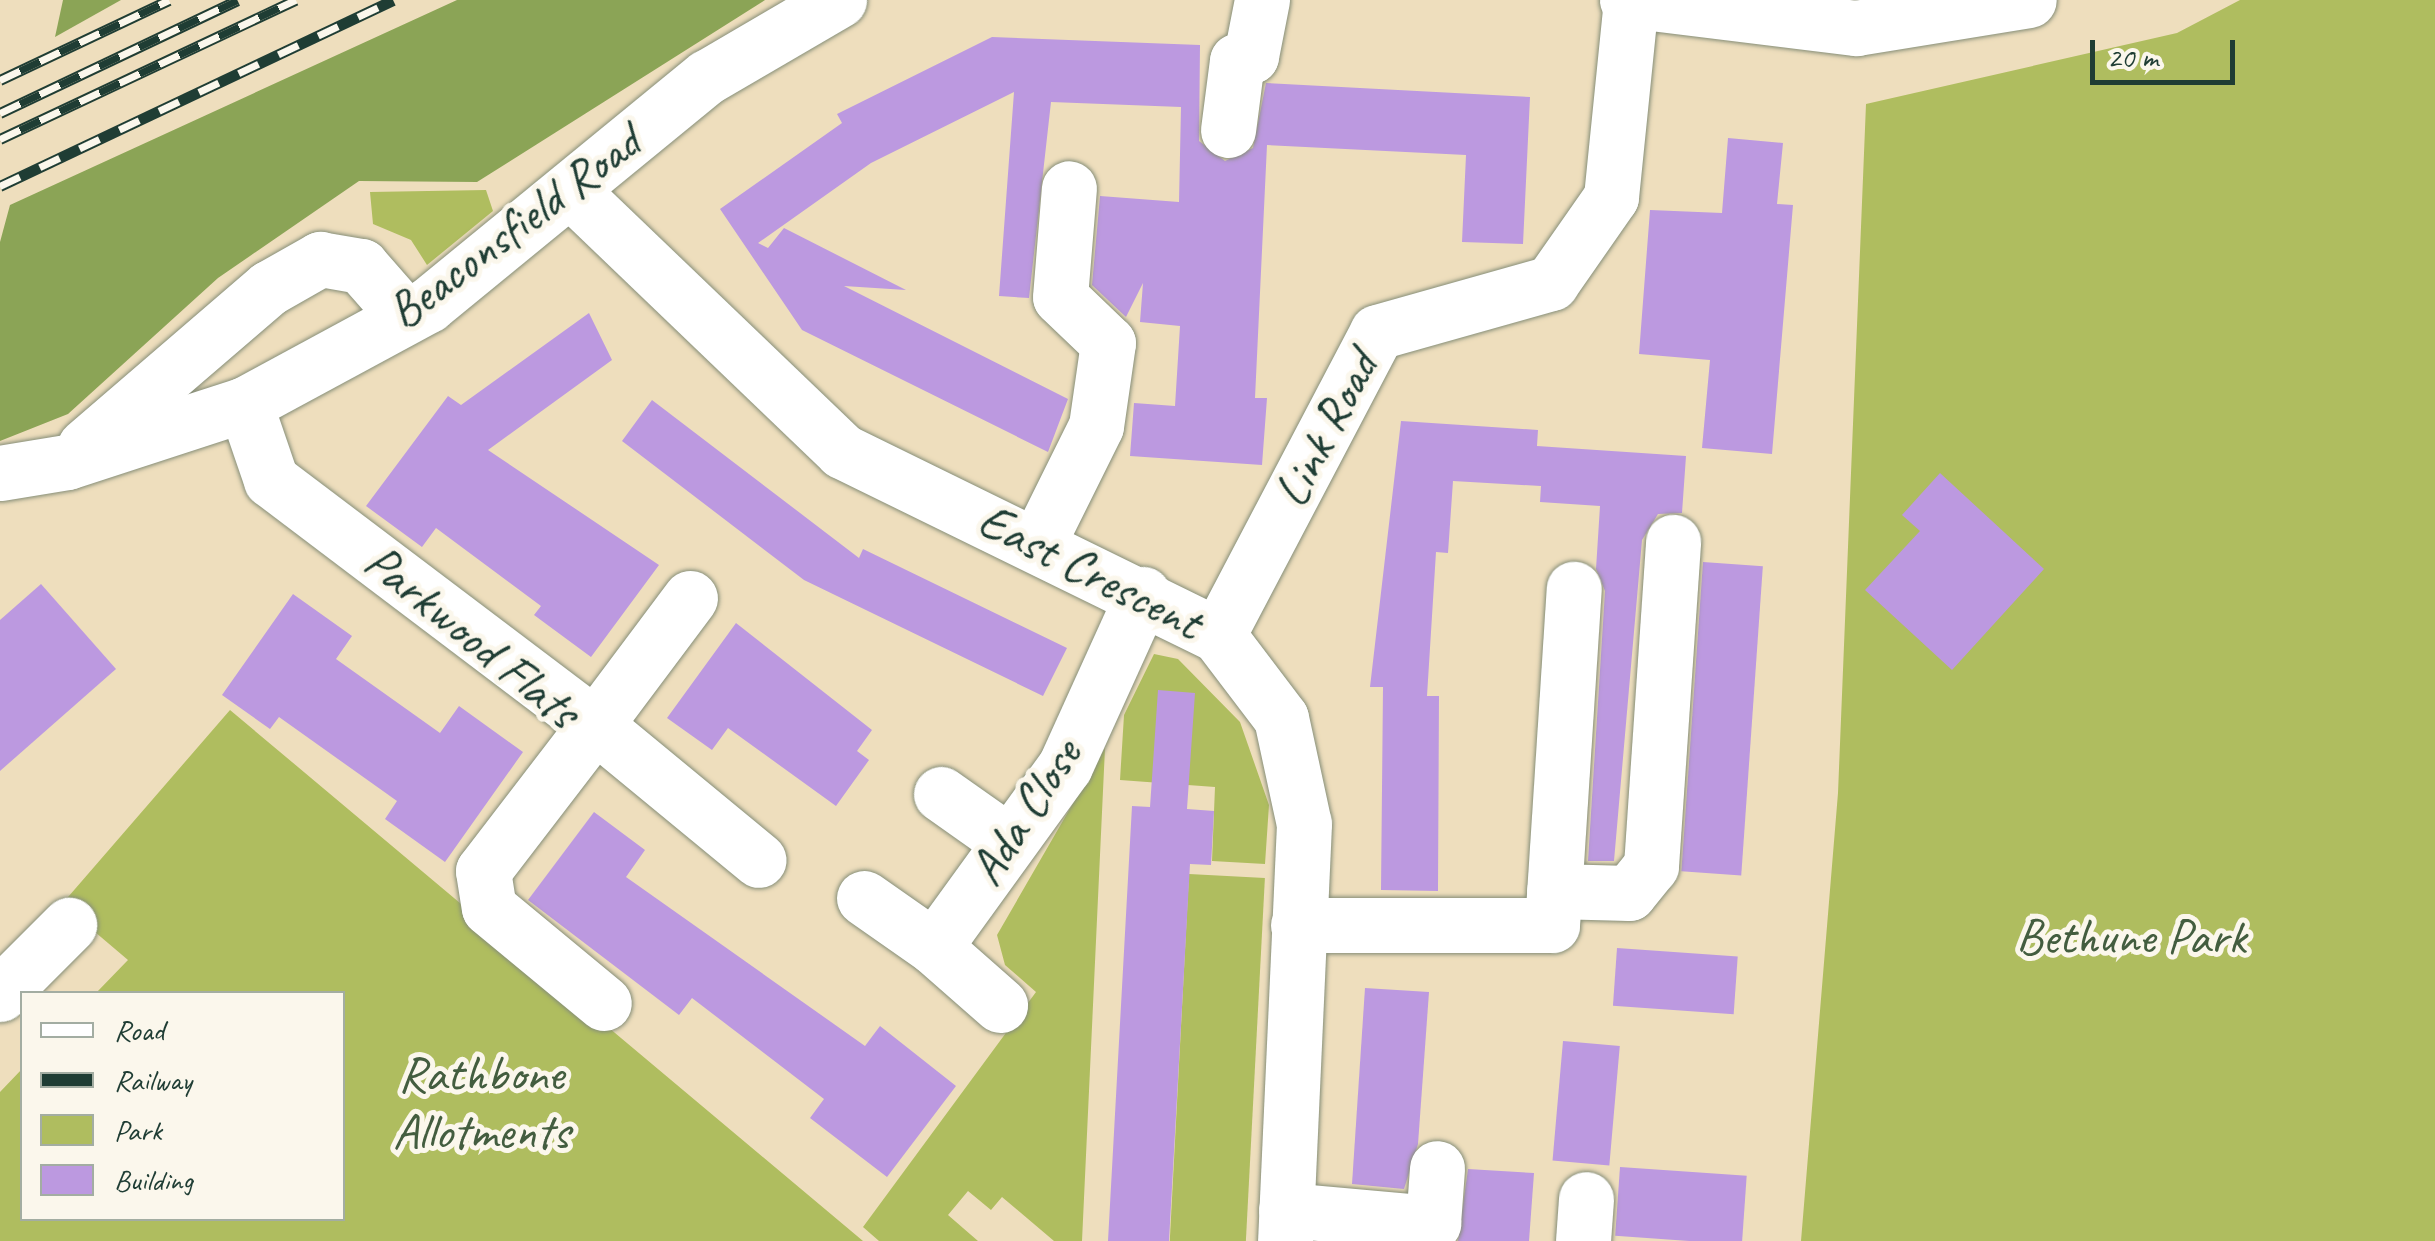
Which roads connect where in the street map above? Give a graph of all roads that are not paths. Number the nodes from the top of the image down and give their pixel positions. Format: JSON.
{"nodes":[{"id":1,"x":839,"y":0,"type":"edge"},
{"id":2,"x":1262,"y":0,"type":"edge"},
{"id":3,"x":2029,"y":0,"type":"edge"},
{"id":4,"x":1641,"y":1,"type":"edge"},
{"id":5,"x":1228,"y":130,"type":"dead end"},
{"id":6,"x":1069,"y":188,"type":"dead end"},
{"id":7,"x":570,"y":190,"type":"junction"},
{"id":8,"x":406,"y":316,"type":"junction"},
{"id":9,"x":244,"y":404,"type":"junction"},
{"id":10,"x":68,"y":462,"type":"junction"},
{"id":11,"x":0,"y":473,"type":"edge"},
{"id":12,"x":1039,"y":541,"type":"junction"},
{"id":13,"x":1673,"y":542,"type":"dead end"},
{"id":14,"x":1574,"y":589,"type":"dead end"},
{"id":15,"x":1143,"y":594,"type":"junction"},
{"id":16,"x":690,"y":598,"type":"dead end"},
{"id":17,"x":1218,"y":635,"type":"junction"},
{"id":18,"x":595,"y":725,"type":"junction"},
{"id":19,"x":941,"y":794,"type":"dead end"},
{"id":20,"x":1009,"y":842,"type":"junction"},
{"id":21,"x":759,"y":860,"type":"dead end"},
{"id":22,"x":1554,"y":891,"type":"junction"},
{"id":23,"x":864,"y":898,"type":"dead end"},
{"id":24,"x":69,"y":924,"type":"dead end"},
{"id":25,"x":1298,"y":924,"type":"junction"},
{"id":26,"x":934,"y":947,"type":"junction"},
{"id":27,"x":0,"y":994,"type":"edge"},
{"id":28,"x":604,"y":1003,"type":"dead end"},
{"id":29,"x":1000,"y":1005,"type":"dead end"},
{"id":30,"x":1437,"y":1168,"type":"dead end"},
{"id":31,"x":1286,"y":1226,"type":"edge"}],
"edges":[{"from":1,"to":7,"type":"street","name":"Beaconsfield Road"},
{"from":2,"to":5,"type":"street"},
{"from":3,"to":4,"type":"street"},
{"from":4,"to":17,"type":"street","name":"Link Road"},
{"from":6,"to":12,"type":"street"},
{"from":7,"to":8,"type":"street","name":"Beaconsfield Road"},
{"from":7,"to":12,"type":"street","name":"East Crescent"},
{"from":8,"to":9,"type":"street","name":"Beaconsfield Road"},
{"from":8,"to":10,"type":"street"},
{"from":9,"to":10,"type":"street","name":"Beaconsfield Road"},
{"from":9,"to":18,"type":"street","name":"Parkwood Flats"},
{"from":10,"to":11,"type":"street","name":"Beaconsfield Road"},
{"from":12,"to":15,"type":"street","name":"East Crescent"},
{"from":13,"to":22,"type":"street"},
{"from":14,"to":22,"type":"street"},
{"from":15,"to":17,"type":"street","name":"East Crescent"},
{"from":15,"to":20,"type":"street","name":"Ada Close"},
{"from":16,"to":18,"type":"street"},
{"from":17,"to":25,"type":"street","name":"East Crescent"},
{"from":18,"to":21,"type":"street"},
{"from":18,"to":28,"type":"street","name":"Parkwood Flats"},
{"from":19,"to":20,"type":"street"},
{"from":20,"to":26,"type":"street","name":"Ada Close"},
{"from":22,"to":25,"type":"street"},
{"from":23,"to":26,"type":"street"},
{"from":24,"to":27,"type":"street"},
{"from":25,"to":31,"type":"street","name":"East Crescent"},
{"from":26,"to":29,"type":"street"},
{"from":30,"to":31,"type":"street"}]}
